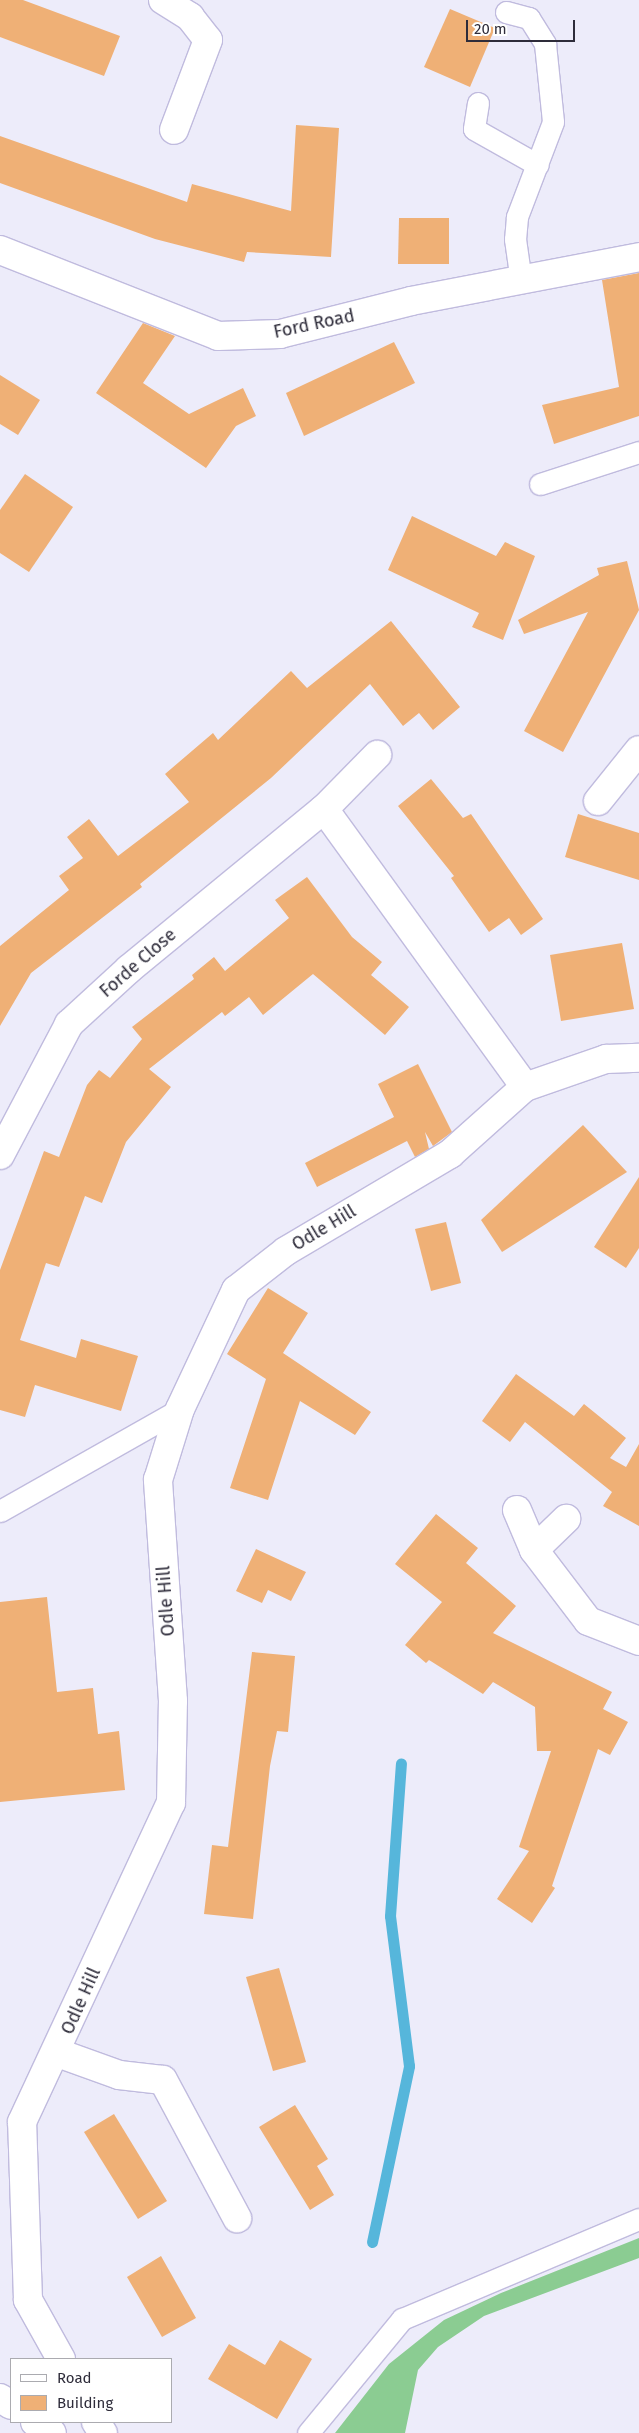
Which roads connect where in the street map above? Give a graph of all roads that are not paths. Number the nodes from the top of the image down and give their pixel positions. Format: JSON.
{"nodes":[{"id":1,"x":163,"y":0,"type":"edge"},
{"id":2,"x":506,"y":12,"type":"dead end"},
{"id":3,"x":478,"y":103,"type":"dead end"},
{"id":4,"x":174,"y":130,"type":"dead end"},
{"id":5,"x":538,"y":165,"type":"junction"},
{"id":6,"x":0,"y":250,"type":"edge"},
{"id":7,"x":639,"y":257,"type":"edge"},
{"id":8,"x":521,"y":281,"type":"junction"},
{"id":9,"x":639,"y":452,"type":"edge"},
{"id":10,"x":540,"y":484,"type":"dead end"},
{"id":11,"x":639,"y":750,"type":"edge"},
{"id":12,"x":377,"y":755,"type":"dead end"},
{"id":13,"x":598,"y":801,"type":"dead end"},
{"id":14,"x":324,"y":809,"type":"junction"},
{"id":15,"x":639,"y":1058,"type":"edge"},
{"id":16,"x":525,"y":1087,"type":"junction"},
{"id":17,"x":0,"y":1155,"type":"edge"},
{"id":18,"x":180,"y":1408,"type":"junction"},
{"id":19,"x":517,"y":1510,"type":"dead end"},
{"id":20,"x":0,"y":1511,"type":"edge"},
{"id":21,"x":566,"y":1519,"type":"dead end"},
{"id":22,"x":534,"y":1550,"type":"junction"},
{"id":23,"x":639,"y":1641,"type":"edge"},
{"id":24,"x":58,"y":2053,"type":"junction"},
{"id":25,"x":11,"y":2127,"type":"edge"},
{"id":26,"x":237,"y":2218,"type":"dead end"},
{"id":27,"x":639,"y":2219,"type":"edge"},
{"id":28,"x":60,"y":2358,"type":"edge"},
{"id":29,"x":37,"y":2423,"type":"edge"},
{"id":30,"x":52,"y":2433,"type":"edge"},
{"id":31,"x":308,"y":2433,"type":"edge"}],
"edges":[{"from":1,"to":4,"type":"street"},
{"from":2,"to":5,"type":"lane"},
{"from":3,"to":5,"type":"lane"},
{"from":5,"to":8,"type":"lane"},
{"from":6,"to":8,"type":"street","name":"Ford Road"},
{"from":7,"to":8,"type":"street","name":"Ford Road"},
{"from":9,"to":10,"type":"lane"},
{"from":11,"to":13,"type":"street"},
{"from":12,"to":14,"type":"street","name":"Forde Close"},
{"from":14,"to":16,"type":"street"},
{"from":14,"to":17,"type":"street","name":"Forde Close"},
{"from":15,"to":16,"type":"street","name":"Odle Hill"},
{"from":16,"to":18,"type":"street","name":"Odle Hill"},
{"from":18,"to":20,"type":"lane"},
{"from":18,"to":24,"type":"street","name":"Odle Hill"},
{"from":19,"to":22,"type":"street"},
{"from":21,"to":22,"type":"street"},
{"from":22,"to":23,"type":"street"},
{"from":24,"to":25,"type":"street","name":"Odle Hill"},
{"from":24,"to":26,"type":"street"},
{"from":25,"to":28,"type":"street","name":"Odle Hill"},
{"from":27,"to":31,"type":"lane"},
{"from":29,"to":30,"type":"street"}]}
